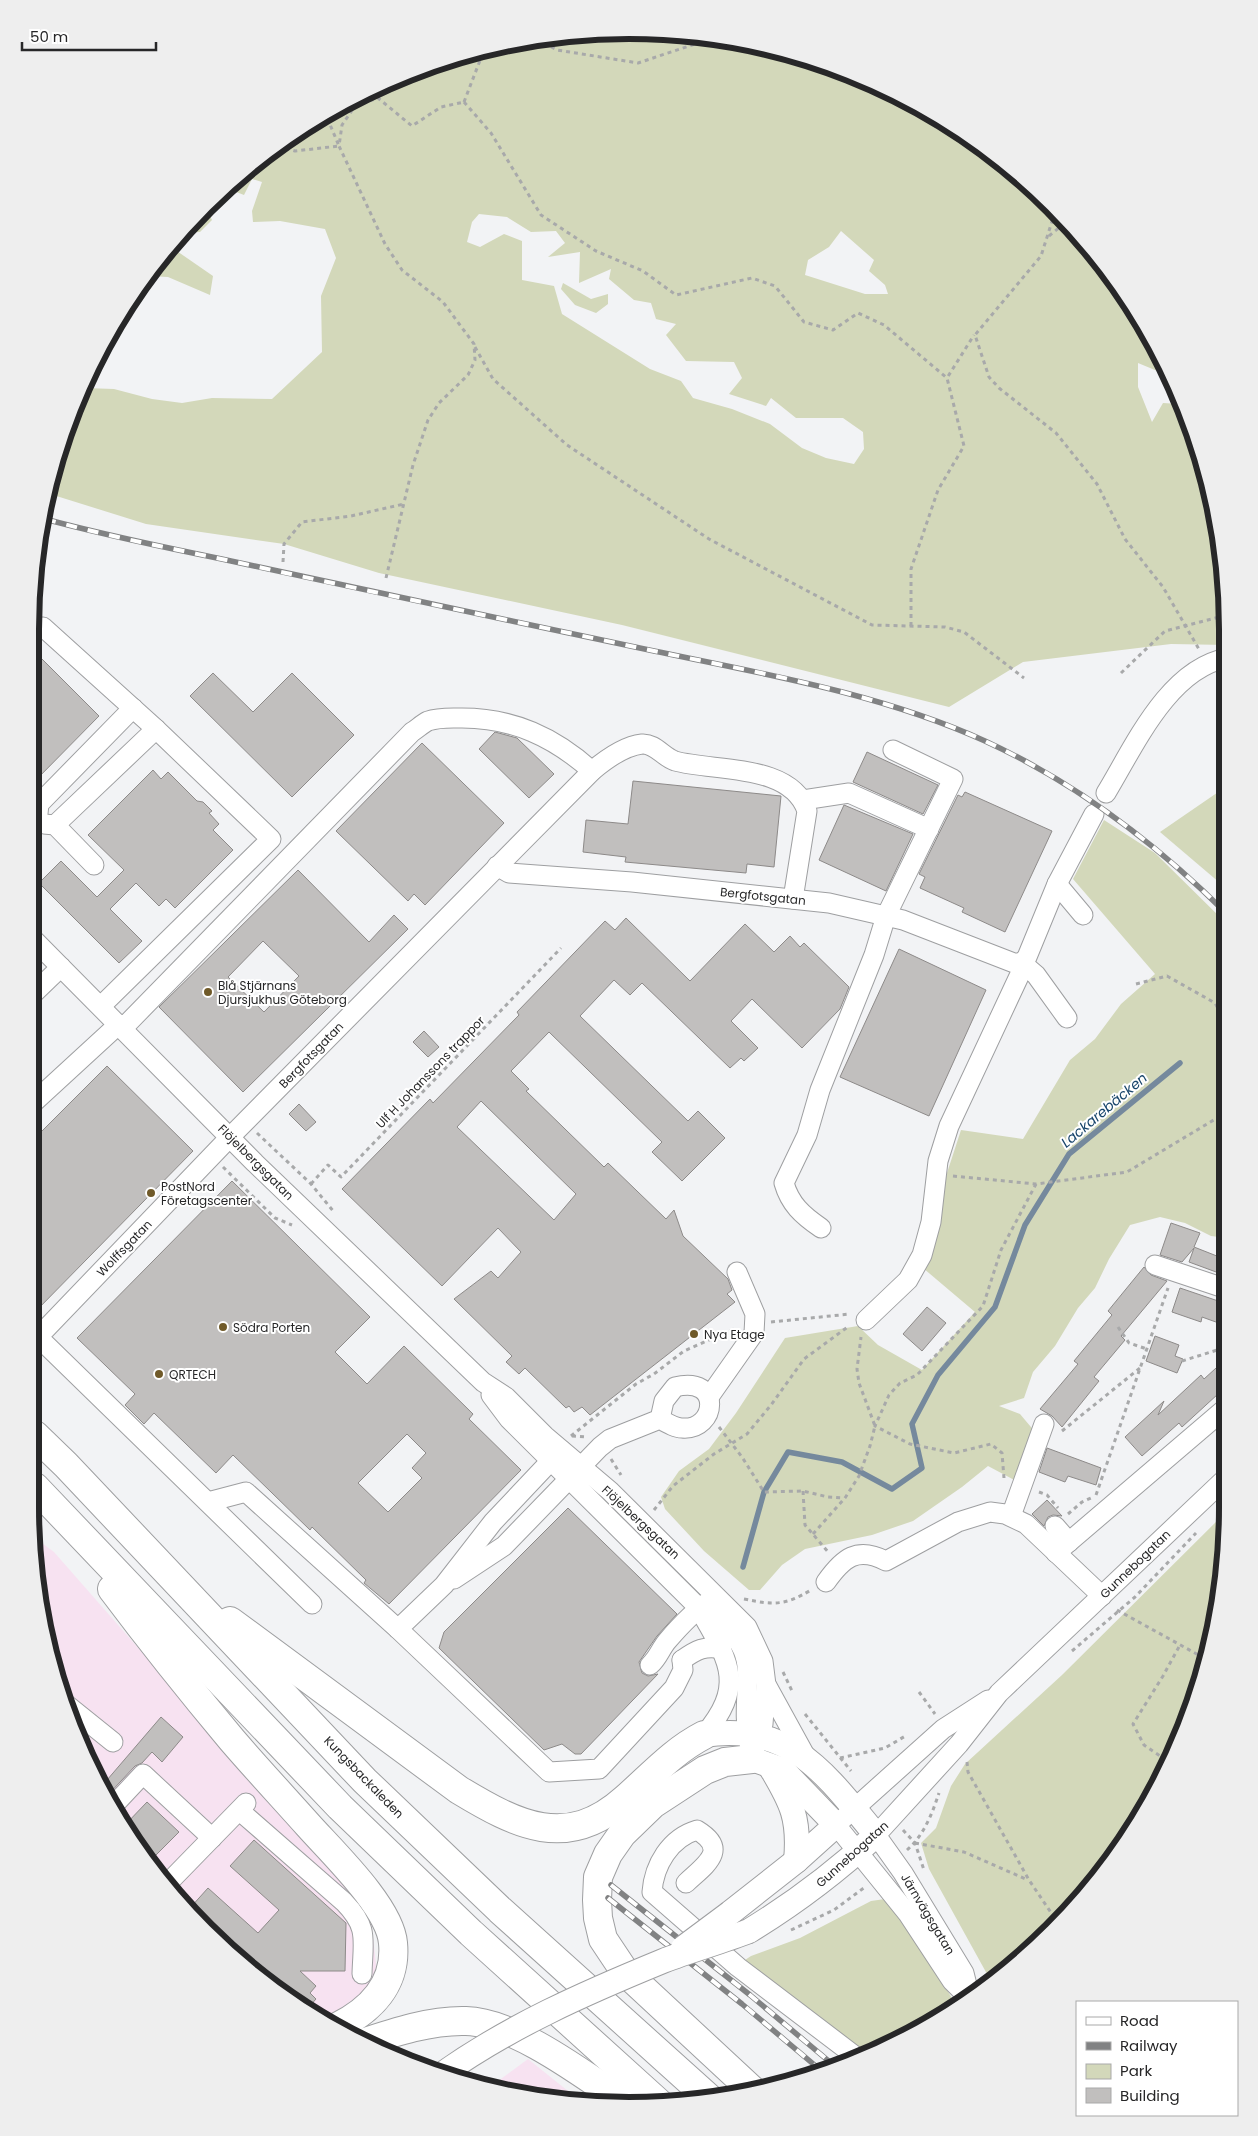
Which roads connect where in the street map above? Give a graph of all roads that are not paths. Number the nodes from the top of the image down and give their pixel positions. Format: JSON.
{"nodes":[{"id":1,"x":43,"y":627,"type":"dead end"},
{"id":2,"x":1219,"y":661,"type":"edge"},
{"id":3,"x":133,"y":708,"type":"junction"},
{"id":4,"x":156,"y":729,"type":"junction"},
{"id":5,"x":893,"y":750,"type":"dead end"},
{"id":6,"x":592,"y":771,"type":"junction"},
{"id":7,"x":1106,"y":794,"type":"dead end"},
{"id":8,"x":803,"y":800,"type":"junction"},
{"id":9,"x":1094,"y":814,"type":"dead end"},
{"id":10,"x":42,"y":825,"type":"edge"},
{"id":11,"x":928,"y":829,"type":"junction"},
{"id":12,"x":94,"y":864,"type":"dead end"},
{"id":13,"x":497,"y":866,"type":"junction"},
{"id":14,"x":1057,"y":884,"type":"junction"},
{"id":15,"x":793,"y":899,"type":"junction"},
{"id":16,"x":1083,"y":915,"type":"dead end"},
{"id":17,"x":886,"y":916,"type":"junction"},
{"id":18,"x":39,"y":945,"type":"edge"},
{"id":19,"x":1022,"y":963,"type":"junction"},
{"id":20,"x":61,"y":967,"type":"junction"},
{"id":21,"x":39,"y":988,"type":"edge"},
{"id":22,"x":101,"y":1006,"type":"junction"},
{"id":23,"x":1067,"y":1018,"type":"dead end"},
{"id":24,"x":121,"y":1026,"type":"junction"},
{"id":25,"x":39,"y":1098,"type":"edge"},
{"id":26,"x":230,"y":1137,"type":"junction"},
{"id":27,"x":820,"y":1228,"type":"dead end"},
{"id":28,"x":1155,"y":1265,"type":"dead end"},
{"id":29,"x":737,"y":1272,"type":"dead end"},
{"id":30,"x":1219,"y":1286,"type":"edge"},
{"id":31,"x":866,"y":1320,"type":"road end"},
{"id":32,"x":39,"y":1335,"type":"edge"},
{"id":33,"x":39,"y":1337,"type":"edge"},
{"id":34,"x":709,"y":1405,"type":"junction"},
{"id":35,"x":1219,"y":1414,"type":"edge"},
{"id":36,"x":660,"y":1419,"type":"junction"},
{"id":37,"x":1042,"y":1428,"type":"road end"},
{"id":38,"x":39,"y":1439,"type":"edge"},
{"id":39,"x":562,"y":1445,"type":"junction"},
{"id":40,"x":575,"y":1473,"type":"junction"},
{"id":41,"x":1219,"y":1485,"type":"edge"},
{"id":42,"x":39,"y":1491,"type":"edge"},
{"id":43,"x":208,"y":1502,"type":"junction"},
{"id":44,"x":1011,"y":1516,"type":"junction"},
{"id":45,"x":1060,"y":1521,"type":"road end"},
{"id":46,"x":476,"y":1542,"type":"junction"},
{"id":47,"x":1063,"y":1547,"type":"junction"},
{"id":48,"x":487,"y":1558,"type":"junction"},
{"id":49,"x":826,"y":1582,"type":"road end"},
{"id":50,"x":444,"y":1585,"type":"junction"},
{"id":51,"x":183,"y":1588,"type":"junction"},
{"id":52,"x":727,"y":1596,"type":"junction"},
{"id":53,"x":1102,"y":1596,"type":"junction"},
{"id":54,"x":312,"y":1604,"type":"dead end"},
{"id":55,"x":699,"y":1608,"type":"junction"},
{"id":56,"x":398,"y":1629,"type":"junction"},
{"id":57,"x":722,"y":1649,"type":"junction"},
{"id":58,"x":682,"y":1660,"type":"junction"},
{"id":59,"x":766,"y":1685,"type":"junction"},
{"id":60,"x":999,"y":1693,"type":"junction"},
{"id":61,"x":76,"y":1712,"type":"edge"},
{"id":62,"x":704,"y":1735,"type":"junction"},
{"id":63,"x":113,"y":1742,"type":"dead end"},
{"id":64,"x":756,"y":1748,"type":"junction"},
{"id":65,"x":806,"y":1757,"type":"junction"},
{"id":66,"x":118,"y":1801,"type":"edge"},
{"id":67,"x":854,"y":1808,"type":"junction"},
{"id":68,"x":836,"y":1824,"type":"junction"},
{"id":69,"x":876,"y":1835,"type":"junction"},
{"id":70,"x":212,"y":1838,"type":"junction"},
{"id":71,"x":859,"y":1851,"type":"junction"},
{"id":72,"x":796,"y":1861,"type":"junction"},
{"id":73,"x":172,"y":1879,"type":"edge"},
{"id":74,"x":686,"y":1883,"type":"dead end"},
{"id":75,"x":665,"y":1961,"type":"junction"},
{"id":76,"x":362,"y":1974,"type":"dead end"},
{"id":77,"x":968,"y":1990,"type":"edge"},
{"id":78,"x":964,"y":1993,"type":"edge"},
{"id":79,"x":345,"y":2024,"type":"edge"},
{"id":80,"x":375,"y":2039,"type":"edge"},
{"id":81,"x":852,"y":2053,"type":"edge"},
{"id":82,"x":450,"y":2069,"type":"edge"},
{"id":83,"x":747,"y":2085,"type":"edge"},
{"id":84,"x":703,"y":2092,"type":"edge"},
{"id":85,"x":652,"y":2096,"type":"edge"},
{"id":86,"x":615,"y":2097,"type":"edge"}],
"edges":[{"from":1,"to":3,"type":"street"},
{"from":2,"to":7,"type":"street"},
{"from":3,"to":4,"type":"street"},
{"from":3,"to":10,"type":"street"},
{"from":4,"to":10,"type":"street"},
{"from":4,"to":22,"type":"street"},
{"from":5,"to":11,"type":"street"},
{"from":6,"to":8,"type":"street","name":"Bergfotsgatan"},
{"from":6,"to":13,"type":"street","name":"Bergfotsgatan"},
{"from":6,"to":24,"type":"street"},
{"from":8,"to":11,"type":"street"},
{"from":8,"to":15,"type":"street"},
{"from":9,"to":14,"type":"street"},
{"from":10,"to":12,"type":"street"},
{"from":11,"to":17,"type":"street"},
{"from":13,"to":15,"type":"street","name":"Bergfotsgatan"},
{"from":13,"to":26,"type":"street","name":"Bergfotsgatan"},
{"from":14,"to":16,"type":"street"},
{"from":14,"to":19,"type":"street"},
{"from":15,"to":17,"type":"street","name":"Bergfotsgatan"},
{"from":17,"to":19,"type":"street","name":"Bergfotsgatan"},
{"from":17,"to":27,"type":"street"},
{"from":18,"to":20,"type":"street","name":"Flöjelbergsgatan"},
{"from":19,"to":23,"type":"street"},
{"from":19,"to":31,"type":"street"},
{"from":20,"to":21,"type":"street"},
{"from":20,"to":22,"type":"street","name":"Flöjelbergsgatan"},
{"from":22,"to":24,"type":"street","name":"Flöjelbergsgatan"},
{"from":24,"to":25,"type":"street"},
{"from":24,"to":26,"type":"street","name":"Flöjelbergsgatan"},
{"from":26,"to":32,"type":"street","name":"Wolffsgatan"},
{"from":26,"to":39,"type":"street","name":"Flöjelbergsgatan"},
{"from":28,"to":30,"type":"street"},
{"from":29,"to":34,"type":"street"},
{"from":33,"to":43,"type":"street","name":"Wolffsgatan"},
{"from":34,"to":36,"type":"street"},
{"from":34,"to":36,"type":"street"},
{"from":35,"to":47,"type":"street"},
{"from":36,"to":40,"type":"street"},
{"from":37,"to":44,"type":"street"},
{"from":38,"to":51,"type":"highway","name":"Kungsbackaleden"},
{"from":39,"to":40,"type":"street","name":"Flöjelbergsgatan"},
{"from":39,"to":46,"type":"street"},
{"from":40,"to":48,"type":"street"},
{"from":40,"to":52,"type":"street","name":"Flöjelbergsgatan"},
{"from":40,"to":55,"type":"street","name":"Flöjelbergsgatan"},
{"from":41,"to":53,"type":"street","name":"Gunnebogatan"},
{"from":42,"to":79,"type":"highway"},
{"from":42,"to":85,"type":"highway"},
{"from":43,"to":54,"type":"street"},
{"from":43,"to":56,"type":"street"},
{"from":44,"to":47,"type":"street"},
{"from":44,"to":49,"type":"street"},
{"from":45,"to":47,"type":"street"},
{"from":46,"to":48,"type":"street"},
{"from":46,"to":50,"type":"street"},
{"from":47,"to":53,"type":"street"},
{"from":48,"to":50,"type":"street"},
{"from":50,"to":56,"type":"street"},
{"from":51,"to":62,"type":"highway"},
{"from":51,"to":84,"type":"highway","name":"Kungsbackaleden"},
{"from":52,"to":55,"type":"street"},
{"from":52,"to":59,"type":"street","name":"Flöjelbergsgatan"},
{"from":53,"to":60,"type":"street","name":"Gunnebogatan"},
{"from":55,"to":57,"type":"street","name":"Flöjelbergsgatan"},
{"from":55,"to":58,"type":"street"},
{"from":55,"to":64,"type":"street","name":"Flöjelbergsgatan"},
{"from":56,"to":58,"type":"street"},
{"from":57,"to":58,"type":"street"},
{"from":57,"to":62,"type":"street","name":"Flöjelbergsgatan"},
{"from":59,"to":64,"type":"street","name":"Flöjelbergsgatan"},
{"from":59,"to":65,"type":"street","name":"Flöjelbergsgatan"},
{"from":60,"to":67,"type":"street","name":"Gunnebogatan"},
{"from":60,"to":69,"type":"street","name":"Gunnebogatan"},
{"from":61,"to":63,"type":"street"},
{"from":62,"to":64,"type":"main road","name":"Flöjelbergsgatan"},
{"from":64,"to":65,"type":"main road","name":"Flöjelbergsgatan"},
{"from":64,"to":68,"type":"main road","name":"Flöjelbergsgatan"},
{"from":64,"to":72,"type":"main road"},
{"from":64,"to":83,"type":"highway"},
{"from":65,"to":67,"type":"main road","name":"Flöjelbergsgatan"},
{"from":66,"to":70,"type":"street"},
{"from":67,"to":68,"type":"street","name":"Gunnebogatan"},
{"from":67,"to":69,"type":"main road","name":"Flöjelbergsgatan"},
{"from":68,"to":71,"type":"street","name":"Flöjelbergsgatan"},
{"from":68,"to":72,"type":"main road","name":"Gunnebogatan"},
{"from":69,"to":71,"type":"main road","name":"Gunnebogatan"},
{"from":69,"to":77,"type":"street","name":"Järnvägsgatan"},
{"from":70,"to":73,"type":"street"},
{"from":70,"to":76,"type":"street"},
{"from":71,"to":75,"type":"main road","name":"Gunnebogatan","bridge":true},
{"from":71,"to":78,"type":"street","name":"Järnvägsgatan"},
{"from":72,"to":75,"type":"main road","name":"Gunnebogatan","bridge":true},
{"from":74,"to":81,"type":"street"},
{"from":75,"to":82,"type":"main road","name":"Gunnebogatan","bridge":true},
{"from":80,"to":86,"type":"highway"}]}
